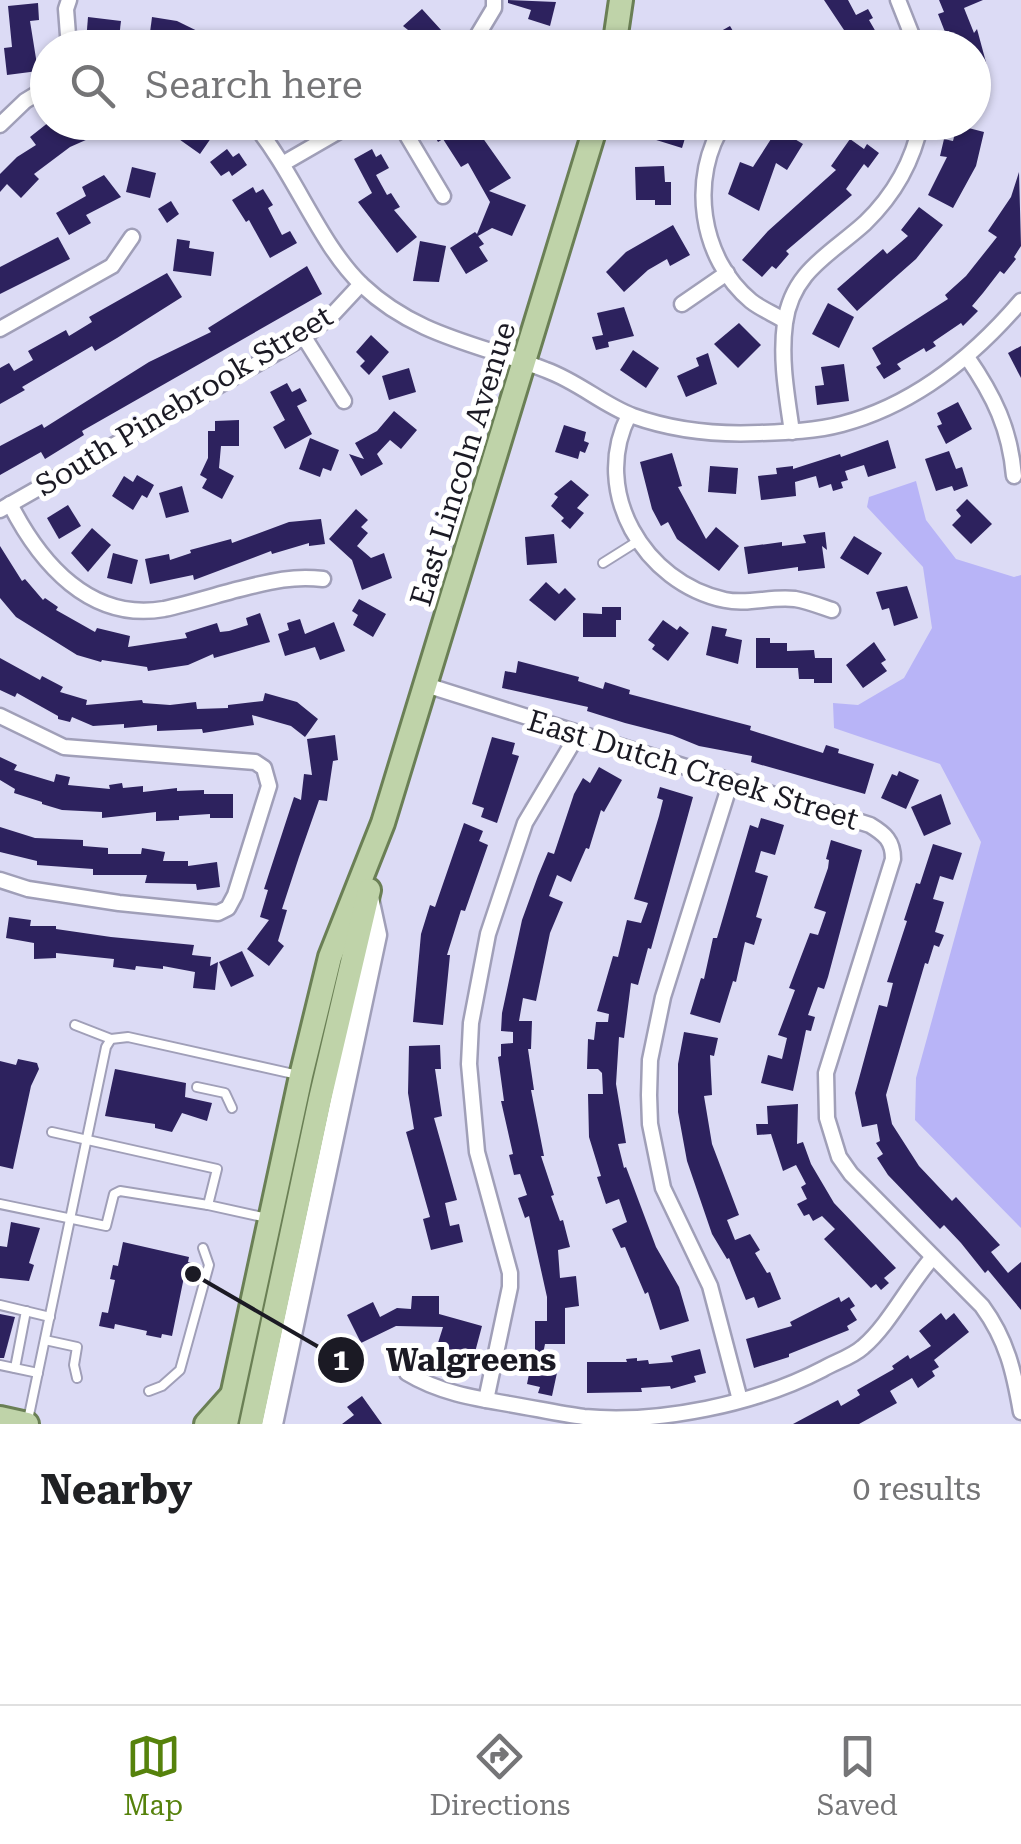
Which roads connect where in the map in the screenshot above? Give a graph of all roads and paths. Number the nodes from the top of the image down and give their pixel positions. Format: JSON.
{"nodes":[{"id":1,"x":69,"y":0,"type":"edge"},
{"id":2,"x":494,"y":0,"type":"edge"},
{"id":3,"x":621,"y":0,"type":"edge"},
{"id":4,"x":898,"y":0,"type":"edge"},
{"id":5,"x":68,"y":30,"type":"edge"},
{"id":6,"x":481,"y":30,"type":"edge"},
{"id":7,"x":617,"y":30,"type":"edge"},
{"id":8,"x":910,"y":30,"type":"edge"},
{"id":9,"x":30,"y":99,"type":"edge"},
{"id":10,"x":0,"y":125,"type":"edge"},
{"id":11,"x":266,"y":140,"type":"edge"},
{"id":12,"x":324,"y":140,"type":"edge"},
{"id":13,"x":409,"y":140,"type":"edge"},
{"id":14,"x":592,"y":140,"type":"edge"},
{"id":15,"x":717,"y":140,"type":"edge"},
{"id":16,"x":915,"y":140,"type":"edge"},
{"id":17,"x":284,"y":163,"type":"junction"},
{"id":18,"x":442,"y":196,"type":"dead end"},
{"id":19,"x":132,"y":237,"type":"dead end"},
{"id":20,"x":727,"y":273,"type":"junction"},
{"id":21,"x":361,"y":284,"type":"junction"},
{"id":22,"x":1021,"y":302,"type":"edge"},
{"id":23,"x":682,"y":304,"type":"dead end"},
{"id":24,"x":785,"y":321,"type":"junction"},
{"id":25,"x":0,"y":329,"type":"edge"},
{"id":26,"x":304,"y":337,"type":"junction"},
{"id":27,"x":968,"y":357,"type":"junction"},
{"id":28,"x":526,"y":362,"type":"junction"},
{"id":29,"x":344,"y":401,"type":"dead end"},
{"id":30,"x":629,"y":415,"type":"junction"},
{"id":31,"x":792,"y":432,"type":"junction"},
{"id":32,"x":1014,"y":476,"type":"dead end"},
{"id":33,"x":5,"y":507,"type":"edge"},
{"id":34,"x":638,"y":541,"type":"junction"},
{"id":35,"x":603,"y":562,"type":"dead end"},
{"id":36,"x":323,"y":579,"type":"dead end"},
{"id":37,"x":832,"y":610,"type":"dead end"},
{"id":38,"x":426,"y":685,"type":"junction"},
{"id":39,"x":0,"y":716,"type":"edge"},
{"id":40,"x":578,"y":734,"type":"junction"},
{"id":41,"x":730,"y":780,"type":"junction"},
{"id":42,"x":383,"y":823,"type":"junction"},
{"id":43,"x":0,"y":880,"type":"edge"},
{"id":44,"x":367,"y":896,"type":"junction"},
{"id":45,"x":74,"y":1026,"type":"dead end"},
{"id":46,"x":112,"y":1039,"type":"junction"},
{"id":47,"x":301,"y":1076,"type":"junction"},
{"id":48,"x":196,"y":1087,"type":"dead end"},
{"id":49,"x":232,"y":1108,"type":"dead end"},
{"id":50,"x":52,"y":1132,"type":"dead end"},
{"id":51,"x":87,"y":1140,"type":"junction"},
{"id":52,"x":306,"y":1168,"type":"junction"},
{"id":53,"x":0,"y":1204,"type":"edge"},
{"id":54,"x":208,"y":1204,"type":"junction"},
{"id":55,"x":70,"y":1218,"type":"junction"},
{"id":56,"x":270,"y":1218,"type":"junction"},
{"id":57,"x":203,"y":1248,"type":"dead end"},
{"id":58,"x":934,"y":1256,"type":"junction"},
{"id":59,"x":0,"y":1305,"type":"edge"},
{"id":60,"x":26,"y":1312,"type":"junction"},
{"id":61,"x":50,"y":1316,"type":"junction"},
{"id":62,"x":45,"y":1340,"type":"junction"},
{"id":63,"x":0,"y":1365,"type":"edge"},
{"id":64,"x":15,"y":1368,"type":"junction"},
{"id":65,"x":38,"y":1373,"type":"junction"},
{"id":66,"x":406,"y":1373,"type":"dead end"},
{"id":67,"x":77,"y":1378,"type":"dead end"},
{"id":68,"x":150,"y":1391,"type":"dead end"},
{"id":69,"x":230,"y":1396,"type":"junction"},
{"id":70,"x":486,"y":1400,"type":"junction"},
{"id":71,"x":740,"y":1400,"type":"junction"},
{"id":72,"x":1021,"y":1412,"type":"edge"},
{"id":73,"x":0,"y":1418,"type":"edge"},
{"id":74,"x":27,"y":1424,"type":"edge"},
{"id":75,"x":206,"y":1424,"type":"edge"},
{"id":76,"x":226,"y":1424,"type":"edge"},
{"id":77,"x":252,"y":1424,"type":"edge"},
{"id":78,"x":272,"y":1424,"type":"edge"}],
"edges":[{"from":1,"to":5,"type":"street"},
{"from":2,"to":6,"type":"street"},
{"from":3,"to":7,"type":"main road"},
{"from":4,"to":8,"type":"street"},
{"from":9,"to":10,"type":"street"},
{"from":11,"to":17,"type":"street"},
{"from":12,"to":17,"type":"street"},
{"from":13,"to":18,"type":"street"},
{"from":14,"to":28,"type":"main road","name":"East Lincoln Avenue"},
{"from":15,"to":20,"type":"street"},
{"from":16,"to":24,"type":"street"},
{"from":17,"to":21,"type":"street"},
{"from":19,"to":25,"type":"street"},
{"from":20,"to":23,"type":"street"},
{"from":20,"to":24,"type":"street"},
{"from":21,"to":26,"type":"street","name":"South Pinebrook Street"},
{"from":21,"to":28,"type":"street"},
{"from":22,"to":27,"type":"street"},
{"from":24,"to":31,"type":"street"},
{"from":26,"to":29,"type":"street"},
{"from":26,"to":33,"type":"street","name":"South Pinebrook Street"},
{"from":27,"to":31,"type":"street"},
{"from":27,"to":32,"type":"street"},
{"from":28,"to":30,"type":"street"},
{"from":28,"to":38,"type":"main road","name":"East Lincoln Avenue"},
{"from":30,"to":31,"type":"street"},
{"from":30,"to":34,"type":"street"},
{"from":33,"to":36,"type":"street"},
{"from":34,"to":35,"type":"lane"},
{"from":34,"to":37,"type":"street"},
{"from":38,"to":40,"type":"street","name":"East Dutch Creek Street"},
{"from":38,"to":42,"type":"main road","name":"East Lincoln Avenue"},
{"from":39,"to":43,"type":"street"},
{"from":40,"to":41,"type":"street","name":"East Dutch Creek Street"},
{"from":40,"to":70,"type":"street"},
{"from":41,"to":58,"type":"street","name":"East Dutch Creek Street"},
{"from":41,"to":71,"type":"street"},
{"from":42,"to":44,"type":"main road","name":"East Lincoln Avenue"},
{"from":42,"to":47,"type":"main road","name":"East Lincoln Avenue"},
{"from":44,"to":52,"type":"main road","name":"East Lincoln Avenue"},
{"from":44,"to":78,"type":"main road"},
{"from":45,"to":46,"type":"lane"},
{"from":46,"to":47,"type":"lane"},
{"from":46,"to":51,"type":"lane"},
{"from":47,"to":52,"type":"main road"},
{"from":47,"to":56,"type":"main road","name":"East Lincoln Avenue"},
{"from":48,"to":49,"type":"lane"},
{"from":50,"to":51,"type":"lane"},
{"from":51,"to":54,"type":"lane"},
{"from":51,"to":55,"type":"lane"},
{"from":52,"to":77,"type":"main road","name":"East Lincoln Avenue"},
{"from":53,"to":55,"type":"lane"},
{"from":54,"to":55,"type":"lane"},
{"from":54,"to":56,"type":"lane"},
{"from":55,"to":61,"type":"lane"},
{"from":56,"to":69,"type":"main road","name":"East Lincoln Avenue"},
{"from":57,"to":68,"type":"lane"},
{"from":58,"to":71,"type":"street"},
{"from":58,"to":72,"type":"street"},
{"from":59,"to":60,"type":"lane"},
{"from":60,"to":61,"type":"lane"},
{"from":60,"to":64,"type":"lane"},
{"from":61,"to":62,"type":"lane"},
{"from":62,"to":65,"type":"lane"},
{"from":62,"to":67,"type":"lane"},
{"from":63,"to":64,"type":"lane"},
{"from":64,"to":65,"type":"lane"},
{"from":65,"to":74,"type":"lane"},
{"from":66,"to":70,"type":"street"},
{"from":69,"to":75,"type":"main road"},
{"from":69,"to":76,"type":"main road","name":"East Lincoln Avenue"},
{"from":70,"to":71,"type":"street"},
{"from":73,"to":74,"type":"main road"}]}
